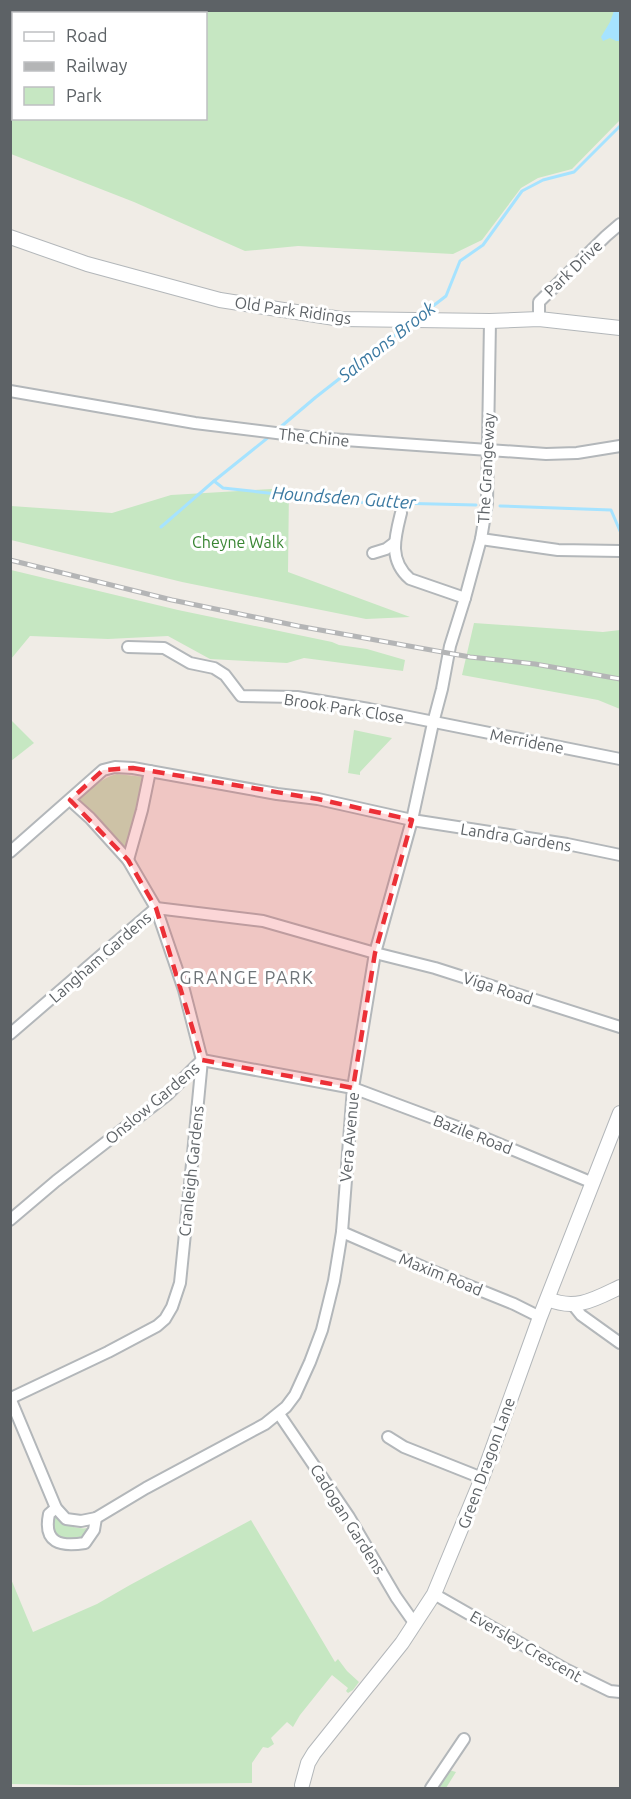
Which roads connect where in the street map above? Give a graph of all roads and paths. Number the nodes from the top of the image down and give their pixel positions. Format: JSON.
{"nodes":[{"id":1,"x":621,"y":224,"type":"edge"},
{"id":2,"x":10,"y":237,"type":"edge"},
{"id":3,"x":535,"y":319,"type":"junction"},
{"id":4,"x":490,"y":321,"type":"junction"},
{"id":5,"x":621,"y":328,"type":"edge"},
{"id":6,"x":10,"y":391,"type":"edge"},
{"id":7,"x":621,"y":446,"type":"edge"},
{"id":8,"x":488,"y":451,"type":"junction"},
{"id":9,"x":401,"y":513,"type":"dead end"},
{"id":10,"x":481,"y":539,"type":"junction"},
{"id":11,"x":394,"y":543,"type":"junction"},
{"id":12,"x":621,"y":551,"type":"edge"},
{"id":13,"x":373,"y":552,"type":"dead end"},
{"id":14,"x":465,"y":598,"type":"junction"},
{"id":15,"x":450,"y":646,"type":"joint"},
{"id":16,"x":128,"y":647,"type":"dead end"},
{"id":17,"x":433,"y":723,"type":"junction"},
{"id":18,"x":621,"y":759,"type":"edge"},
{"id":19,"x":150,"y":771,"type":"junction"},
{"id":20,"x":70,"y":800,"type":"junction"},
{"id":21,"x":412,"y":820,"type":"junction"},
{"id":22,"x":10,"y":852,"type":"edge"},
{"id":23,"x":621,"y":855,"type":"edge"},
{"id":24,"x":128,"y":860,"type":"junction"},
{"id":25,"x":156,"y":908,"type":"junction"},
{"id":26,"x":375,"y":953,"type":"junction"},
{"id":27,"x":621,"y":1027,"type":"edge"},
{"id":28,"x":10,"y":1034,"type":"edge"},
{"id":29,"x":202,"y":1060,"type":"junction"},
{"id":30,"x":353,"y":1088,"type":"junction"},
{"id":31,"x":621,"y":1113,"type":"edge"},
{"id":32,"x":593,"y":1183,"type":"junction"},
{"id":33,"x":10,"y":1220,"type":"edge"},
{"id":34,"x":342,"y":1232,"type":"junction"},
{"id":35,"x":621,"y":1287,"type":"edge"},
{"id":36,"x":548,"y":1299,"type":"junction"},
{"id":37,"x":573,"y":1305,"type":"junction"},
{"id":38,"x":540,"y":1317,"type":"junction"},
{"id":39,"x":621,"y":1343,"type":"edge"},
{"id":40,"x":11,"y":1398,"type":"edge"},
{"id":41,"x":279,"y":1414,"type":"junction"},
{"id":42,"x":388,"y":1437,"type":"dead end"},
{"id":43,"x":482,"y":1478,"type":"junction"},
{"id":44,"x":56,"y":1508,"type":"junction"},
{"id":45,"x":96,"y":1518,"type":"junction"},
{"id":46,"x":434,"y":1594,"type":"junction"},
{"id":47,"x":415,"y":1624,"type":"junction"},
{"id":48,"x":621,"y":1692,"type":"edge"},
{"id":49,"x":464,"y":1739,"type":"dead end"},
{"id":50,"x":299,"y":1787,"type":"edge"},
{"id":51,"x":431,"y":1788,"type":"edge"}],
"edges":[{"from":1,"to":3,"type":"street","name":"Park Drive"},
{"from":2,"to":4,"type":"street","name":"Old Park Ridings"},
{"from":3,"to":4,"type":"street","name":"Old Park Ridings"},
{"from":3,"to":5,"type":"street","name":"Old Park Ridings"},
{"from":4,"to":8,"type":"street","name":"The Grangeway"},
{"from":6,"to":8,"type":"street","name":"The Chine"},
{"from":7,"to":8,"type":"street","name":"The Chine"},
{"from":8,"to":10,"type":"street","name":"The Grangeway"},
{"from":9,"to":11,"type":"street"},
{"from":10,"to":12,"type":"street"},
{"from":10,"to":14,"type":"street","name":"The Grangeway"},
{"from":11,"to":13,"type":"street"},
{"from":11,"to":14,"type":"street"},
{"from":14,"to":15,"type":"street","name":"The Grangeway"},
{"from":15,"to":17,"type":"street","name":"Vera Avenue"},
{"from":16,"to":17,"type":"street","name":"Brook Park Close"},
{"from":17,"to":18,"type":"street","name":"Merridene"},
{"from":17,"to":21,"type":"street","name":"Vera Avenue"},
{"from":19,"to":20,"type":"street"},
{"from":19,"to":21,"type":"street"},
{"from":19,"to":24,"type":"street"},
{"from":20,"to":22,"type":"street"},
{"from":20,"to":24,"type":"street","name":"Cranleigh Gardens"},
{"from":21,"to":23,"type":"street","name":"Landra Gardens"},
{"from":21,"to":26,"type":"street","name":"Vera Avenue"},
{"from":24,"to":25,"type":"street","name":"Cranleigh Gardens"},
{"from":25,"to":26,"type":"street","name":"Langham Gardens"},
{"from":25,"to":28,"type":"street","name":"Langham Gardens"},
{"from":25,"to":29,"type":"street","name":"Cranleigh Gardens"},
{"from":26,"to":27,"type":"street","name":"Viga Road"},
{"from":26,"to":30,"type":"street","name":"Vera Avenue"},
{"from":29,"to":30,"type":"street","name":"Onslow Gardens"},
{"from":29,"to":33,"type":"street","name":"Onslow Gardens"},
{"from":29,"to":40,"type":"street","name":"Cranleigh Gardens"},
{"from":30,"to":32,"type":"street","name":"Bazile Road"},
{"from":30,"to":34,"type":"street","name":"Vera Avenue"},
{"from":31,"to":32,"type":"street","name":"Green Dragon Lane"},
{"from":32,"to":36,"type":"street","name":"Green Dragon Lane"},
{"from":34,"to":38,"type":"street","name":"Maxim Road"},
{"from":34,"to":41,"type":"street","name":"Vera Avenue"},
{"from":35,"to":37,"type":"street"},
{"from":36,"to":37,"type":"street"},
{"from":36,"to":38,"type":"street","name":"Green Dragon Lane"},
{"from":37,"to":39,"type":"street"},
{"from":38,"to":43,"type":"street","name":"Green Dragon Lane"},
{"from":40,"to":44,"type":"street"},
{"from":41,"to":45,"type":"street","name":"Vera Avenue"},
{"from":41,"to":47,"type":"street","name":"Cadogan Gardens"},
{"from":42,"to":43,"type":"street"},
{"from":43,"to":46,"type":"street","name":"Green Dragon Lane"},
{"from":44,"to":45,"type":"street"},
{"from":44,"to":45,"type":"street"},
{"from":46,"to":47,"type":"street","name":"Green Dragon Lane"},
{"from":46,"to":48,"type":"street","name":"Eversley Crescent"},
{"from":47,"to":50,"type":"street","name":"Green Dragon Lane"},
{"from":49,"to":51,"type":"street"}]}
